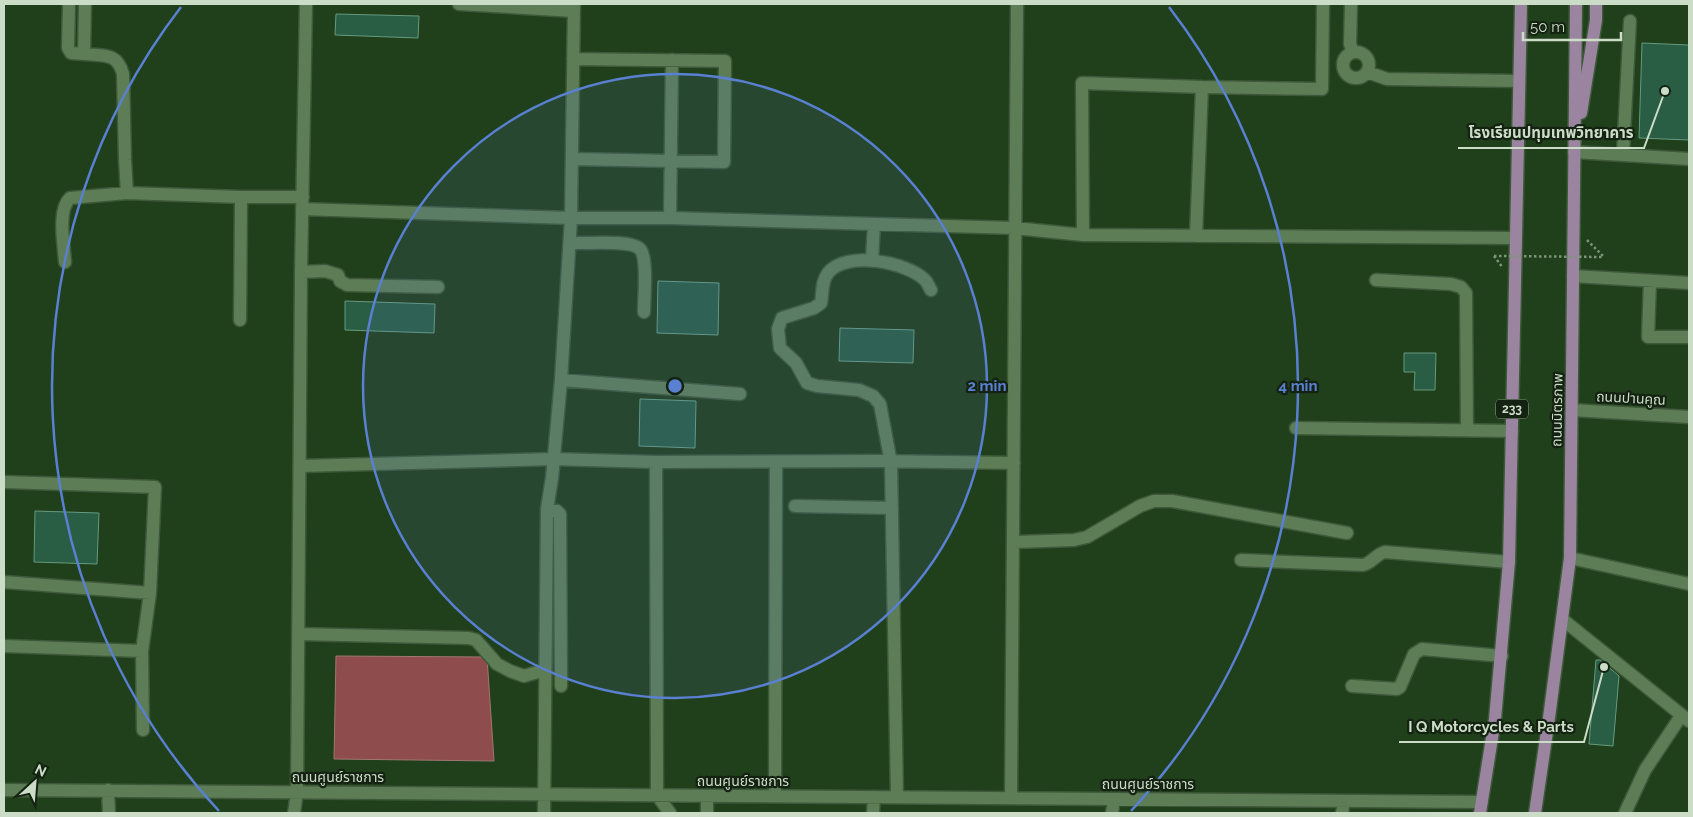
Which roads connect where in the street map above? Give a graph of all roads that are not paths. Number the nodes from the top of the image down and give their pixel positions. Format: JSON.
{"nodes":[{"id":1,"x":69,"y":4,"type":"edge"},
{"id":2,"x":85,"y":4,"type":"edge"},
{"id":3,"x":306,"y":4,"type":"edge"},
{"id":4,"x":459,"y":4,"type":"edge"},
{"id":5,"x":1017,"y":4,"type":"edge"},
{"id":6,"x":1323,"y":4,"type":"edge"},
{"id":7,"x":1351,"y":4,"type":"edge"},
{"id":8,"x":1521,"y":4,"type":"edge"},
{"id":9,"x":1576,"y":4,"type":"edge"},
{"id":10,"x":1596,"y":4,"type":"edge"},
{"id":11,"x":574,"y":8,"type":"edge"},
{"id":12,"x":1630,"y":21,"type":"dead end"},
{"id":13,"x":1353,"y":52,"type":"junction"},
{"id":14,"x":84,"y":54,"type":"junction"},
{"id":15,"x":573,"y":59,"type":"junction"},
{"id":16,"x":672,"y":60,"type":"junction"},
{"id":17,"x":1368,"y":72,"type":"junction"},
{"id":18,"x":1519,"y":81,"type":"junction"},
{"id":19,"x":1202,"y":87,"type":"junction"},
{"id":20,"x":1574,"y":152,"type":"junction"},
{"id":21,"x":1623,"y":154,"type":"junction"},
{"id":22,"x":572,"y":159,"type":"junction"},
{"id":23,"x":1689,"y":159,"type":"edge"},
{"id":24,"x":670,"y":161,"type":"junction"},
{"id":25,"x":127,"y":193,"type":"junction"},
{"id":26,"x":241,"y":197,"type":"junction"},
{"id":27,"x":302,"y":203,"type":"junction"},
{"id":28,"x":571,"y":218,"type":"junction"},
{"id":29,"x":670,"y":218,"type":"junction"},
{"id":30,"x":874,"y":224,"type":"junction"},
{"id":31,"x":1015,"y":228,"type":"junction"},
{"id":32,"x":1083,"y":235,"type":"junction"},
{"id":33,"x":1196,"y":236,"type":"junction"},
{"id":34,"x":1515,"y":238,"type":"junction"},
{"id":35,"x":570,"y":243,"type":"junction"},
{"id":36,"x":872,"y":260,"type":"junction"},
{"id":37,"x":65,"y":262,"type":"dead end"},
{"id":38,"x":301,"y":272,"type":"junction"},
{"id":39,"x":1573,"y":276,"type":"junction"},
{"id":40,"x":1376,"y":280,"type":"dead end"},
{"id":41,"x":1650,"y":281,"type":"junction"},
{"id":42,"x":1689,"y":283,"type":"edge"},
{"id":43,"x":438,"y":287,"type":"dead end"},
{"id":44,"x":931,"y":290,"type":"dead end"},
{"id":45,"x":644,"y":312,"type":"dead end"},
{"id":46,"x":240,"y":320,"type":"dead end"},
{"id":47,"x":1689,"y":337,"type":"edge"},
{"id":48,"x":561,"y":380,"type":"junction"},
{"id":49,"x":740,"y":394,"type":"dead end"},
{"id":50,"x":1572,"y":410,"type":"junction"},
{"id":51,"x":1689,"y":417,"type":"edge"},
{"id":52,"x":1296,"y":428,"type":"dead end"},
{"id":53,"x":1467,"y":430,"type":"junction"},
{"id":54,"x":1512,"y":431,"type":"junction"},
{"id":55,"x":553,"y":459,"type":"junction"},
{"id":56,"x":656,"y":462,"type":"junction"},
{"id":57,"x":776,"y":462,"type":"junction"},
{"id":58,"x":891,"y":463,"type":"junction"},
{"id":59,"x":1014,"y":463,"type":"junction"},
{"id":60,"x":300,"y":466,"type":"junction"},
{"id":61,"x":4,"y":482,"type":"edge"},
{"id":62,"x":795,"y":506,"type":"dead end"},
{"id":63,"x":892,"y":508,"type":"junction"},
{"id":64,"x":547,"y":509,"type":"junction"},
{"id":65,"x":1347,"y":533,"type":"dead end"},
{"id":66,"x":1013,"y":542,"type":"junction"},
{"id":67,"x":1570,"y":558,"type":"junction"},
{"id":68,"x":1240,"y":560,"type":"dead end"},
{"id":69,"x":1509,"y":562,"type":"junction"},
{"id":70,"x":4,"y":582,"type":"edge"},
{"id":71,"x":1689,"y":584,"type":"edge"},
{"id":72,"x":150,"y":593,"type":"junction"},
{"id":73,"x":1562,"y":619,"type":"junction"},
{"id":74,"x":298,"y":634,"type":"junction"},
{"id":75,"x":4,"y":646,"type":"edge"},
{"id":76,"x":142,"y":651,"type":"junction"},
{"id":77,"x":1502,"y":656,"type":"junction"},
{"id":78,"x":545,"y":670,"type":"junction"},
{"id":79,"x":561,"y":686,"type":"dead end"},
{"id":80,"x":1352,"y":686,"type":"dead end"},
{"id":81,"x":1685,"y":718,"type":"edge"},
{"id":82,"x":144,"y":730,"type":"dead end"},
{"id":83,"x":4,"y":790,"type":"edge"},
{"id":84,"x":108,"y":790,"type":"junction"},
{"id":85,"x":297,"y":792,"type":"junction"},
{"id":86,"x":544,"y":794,"type":"junction"},
{"id":87,"x":656,"y":795,"type":"junction"},
{"id":88,"x":707,"y":796,"type":"junction"},
{"id":89,"x":775,"y":796,"type":"junction"},
{"id":90,"x":874,"y":797,"type":"junction"},
{"id":91,"x":897,"y":797,"type":"junction"},
{"id":92,"x":1011,"y":798,"type":"junction"},
{"id":93,"x":1114,"y":799,"type":"junction"},
{"id":94,"x":1343,"y":807,"type":"edge"},
{"id":95,"x":1481,"y":808,"type":"edge"},
{"id":96,"x":109,"y":813,"type":"edge"},
{"id":97,"x":294,"y":813,"type":"edge"},
{"id":98,"x":544,"y":813,"type":"edge"},
{"id":99,"x":670,"y":813,"type":"edge"},
{"id":100,"x":707,"y":813,"type":"edge"},
{"id":101,"x":873,"y":813,"type":"edge"},
{"id":102,"x":1112,"y":813,"type":"edge"},
{"id":103,"x":1535,"y":813,"type":"edge"},
{"id":104,"x":1626,"y":813,"type":"edge"}],
"edges":[{"from":1,"to":14,"type":"street"},
{"from":2,"to":14,"type":"street"},
{"from":3,"to":27,"type":"street"},
{"from":4,"to":11,"type":"street"},
{"from":5,"to":31,"type":"street"},
{"from":6,"to":19,"type":"street"},
{"from":7,"to":13,"type":"street"},
{"from":8,"to":18,"type":"main road","number":"233"},
{"from":9,"to":20,"type":"main road","name":"ถนนมิตรภาพ"},
{"from":10,"to":20,"type":"main road"},
{"from":11,"to":15,"type":"street"},
{"from":12,"to":21,"type":"street"},
{"from":13,"to":17,"type":"street"},
{"from":13,"to":17,"type":"street"},
{"from":14,"to":25,"type":"street"},
{"from":15,"to":16,"type":"street"},
{"from":15,"to":22,"type":"street"},
{"from":16,"to":24,"type":"street"},
{"from":16,"to":24,"type":"street"},
{"from":17,"to":18,"type":"street"},
{"from":18,"to":34,"type":"main road","number":"233"},
{"from":19,"to":32,"type":"street"},
{"from":19,"to":33,"type":"street"},
{"from":20,"to":21,"type":"street"},
{"from":20,"to":39,"type":"main road","name":"ถนนมิตรภาพ"},
{"from":21,"to":23,"type":"street"},
{"from":22,"to":24,"type":"street"},
{"from":22,"to":28,"type":"street"},
{"from":24,"to":29,"type":"street"},
{"from":25,"to":26,"type":"street"},
{"from":25,"to":37,"type":"street"},
{"from":26,"to":27,"type":"street"},
{"from":26,"to":46,"type":"street"},
{"from":27,"to":28,"type":"street"},
{"from":27,"to":38,"type":"street"},
{"from":28,"to":29,"type":"street"},
{"from":28,"to":35,"type":"street"},
{"from":29,"to":30,"type":"street"},
{"from":30,"to":31,"type":"street"},
{"from":30,"to":36,"type":"street"},
{"from":31,"to":32,"type":"street"},
{"from":31,"to":59,"type":"street"},
{"from":32,"to":33,"type":"street"},
{"from":33,"to":34,"type":"street"},
{"from":34,"to":54,"type":"main road","number":"233"},
{"from":35,"to":45,"type":"street"},
{"from":35,"to":48,"type":"street"},
{"from":36,"to":44,"type":"street"},
{"from":36,"to":58,"type":"street"},
{"from":38,"to":43,"type":"street"},
{"from":38,"to":60,"type":"street"},
{"from":39,"to":41,"type":"street"},
{"from":39,"to":50,"type":"main road","name":"ถนนมิตรภาพ"},
{"from":40,"to":53,"type":"street"},
{"from":41,"to":42,"type":"street"},
{"from":41,"to":47,"type":"street"},
{"from":48,"to":49,"type":"street"},
{"from":48,"to":55,"type":"street"},
{"from":50,"to":51,"type":"street","name":"ถนนปานคูณ"},
{"from":50,"to":67,"type":"main road","name":"ถนนมิตรภาพ"},
{"from":52,"to":53,"type":"street"},
{"from":53,"to":54,"type":"street"},
{"from":54,"to":69,"type":"main road","number":"233"},
{"from":55,"to":56,"type":"street"},
{"from":55,"to":60,"type":"street"},
{"from":55,"to":64,"type":"street"},
{"from":56,"to":57,"type":"street"},
{"from":56,"to":87,"type":"street"},
{"from":57,"to":58,"type":"street"},
{"from":57,"to":89,"type":"street"},
{"from":58,"to":59,"type":"street"},
{"from":58,"to":63,"type":"street"},
{"from":59,"to":66,"type":"street"},
{"from":60,"to":74,"type":"street"},
{"from":61,"to":72,"type":"street"},
{"from":62,"to":63,"type":"street"},
{"from":63,"to":91,"type":"street"},
{"from":64,"to":78,"type":"street"},
{"from":64,"to":79,"type":"street"},
{"from":65,"to":66,"type":"street"},
{"from":66,"to":92,"type":"street"},
{"from":67,"to":71,"type":"street"},
{"from":67,"to":73,"type":"main road","name":"ถนนมิตรภาพ"},
{"from":68,"to":69,"type":"street"},
{"from":69,"to":77,"type":"main road","number":"233"},
{"from":70,"to":72,"type":"street"},
{"from":72,"to":76,"type":"street"},
{"from":73,"to":81,"type":"street"},
{"from":73,"to":103,"type":"main road","name":"ถนนมิตรภาพ"},
{"from":74,"to":78,"type":"street"},
{"from":74,"to":85,"type":"street"},
{"from":75,"to":76,"type":"street"},
{"from":76,"to":82,"type":"street"},
{"from":77,"to":80,"type":"street"},
{"from":77,"to":95,"type":"main road","number":"233"},
{"from":78,"to":86,"type":"street"},
{"from":81,"to":104,"type":"street"},
{"from":83,"to":84,"type":"street","name":"ถนนศูนย์ราชการ"},
{"from":84,"to":85,"type":"street","name":"ถนนศูนย์ราชการ"},
{"from":84,"to":96,"type":"street"},
{"from":85,"to":86,"type":"street","name":"ถนนศูนย์ราชการ"},
{"from":85,"to":97,"type":"street"},
{"from":86,"to":87,"type":"street","name":"ถนนศูนย์ราชการ"},
{"from":86,"to":98,"type":"street"},
{"from":87,"to":88,"type":"street","name":"ถนนศูนย์ราชการ"},
{"from":87,"to":99,"type":"street"},
{"from":88,"to":89,"type":"street","name":"ถนนศูนย์ราชการ"},
{"from":88,"to":100,"type":"street"},
{"from":89,"to":90,"type":"street","name":"ถนนศูนย์ราชการ"},
{"from":90,"to":91,"type":"street","name":"ถนนศูนย์ราชการ"},
{"from":90,"to":101,"type":"street"},
{"from":91,"to":92,"type":"street","name":"ถนนศูนย์ราชการ"},
{"from":92,"to":93,"type":"street","name":"ถนนศูนย์ราชการ"},
{"from":93,"to":94,"type":"street","name":"ถนนศูนย์ราชการ"},
{"from":93,"to":102,"type":"street"},
{"from":94,"to":95,"type":"street","name":"ถนนศูนย์ราชการ"}]}
